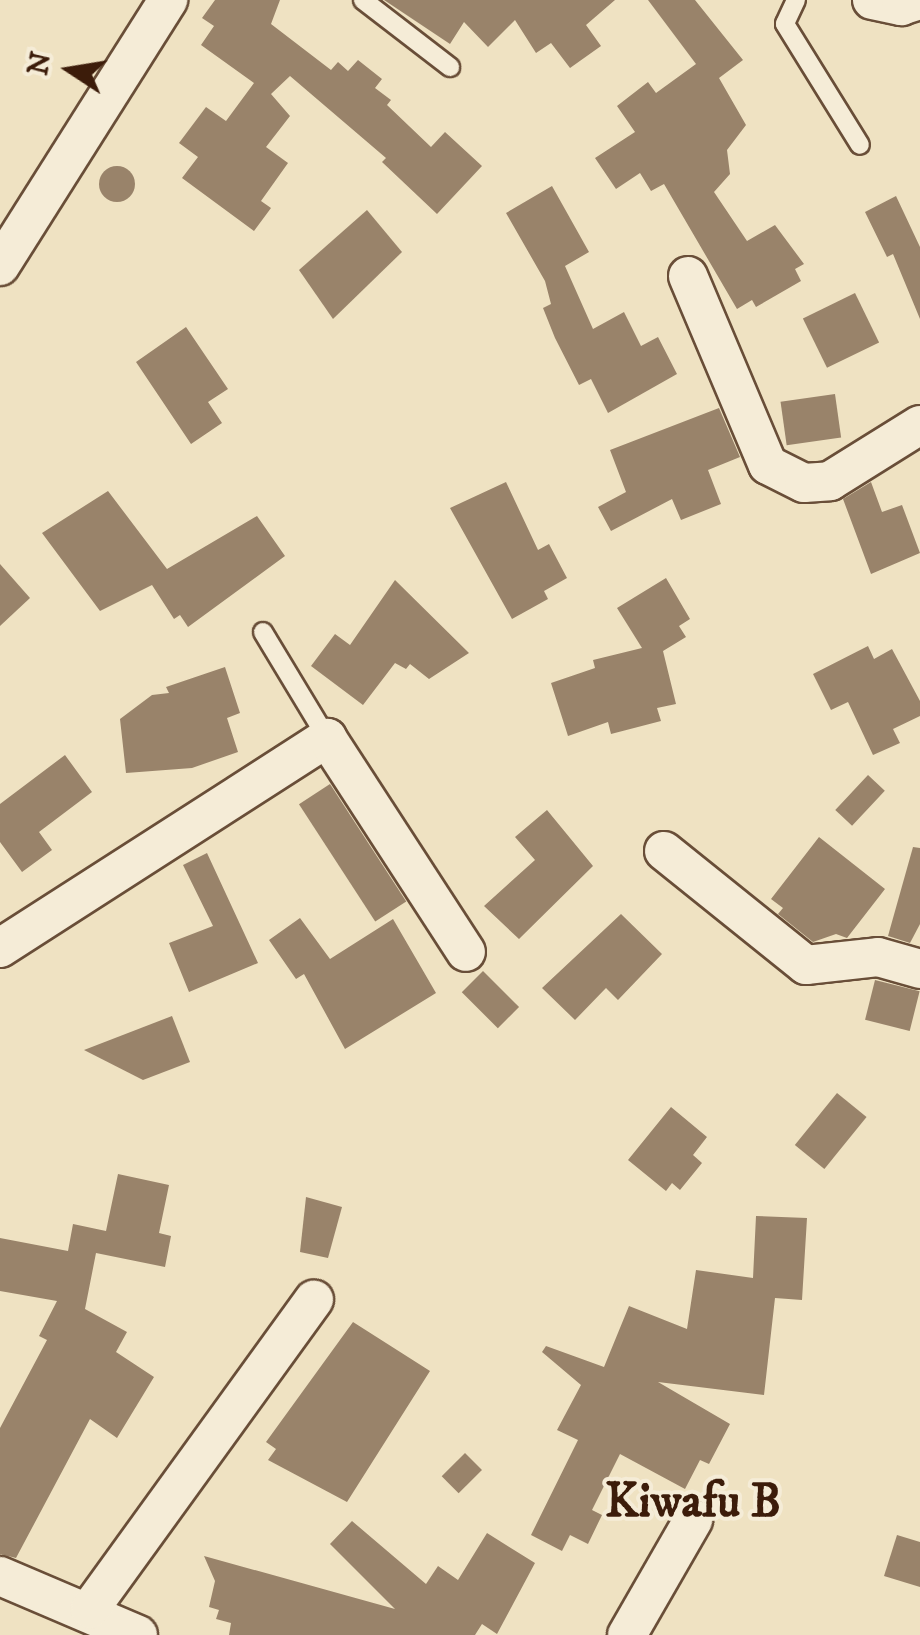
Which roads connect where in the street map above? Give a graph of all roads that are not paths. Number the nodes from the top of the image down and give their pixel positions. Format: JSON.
{"nodes":[{"id":1,"x":168,"y":0,"type":"edge"},
{"id":2,"x":363,"y":0,"type":"edge"},
{"id":3,"x":796,"y":0,"type":"edge"},
{"id":4,"x":872,"y":0,"type":"edge"},
{"id":5,"x":920,"y":0,"type":"edge"},
{"id":6,"x":450,"y":67,"type":"dead end"},
{"id":7,"x":860,"y":146,"type":"dead end"},
{"id":8,"x":0,"y":266,"type":"edge"},
{"id":9,"x":688,"y":276,"type":"dead end"},
{"id":10,"x":920,"y":425,"type":"edge"},
{"id":11,"x":263,"y":632,"type":"dead end"},
{"id":12,"x":327,"y":738,"type":"junction"},
{"id":13,"x":664,"y":851,"type":"dead end"},
{"id":14,"x":0,"y":948,"type":"edge"},
{"id":15,"x":466,"y":952,"type":"dead end"},
{"id":16,"x":920,"y":969,"type":"edge"},
{"id":17,"x":314,"y":1300,"type":"dead end"},
{"id":18,"x":693,"y":1520,"type":"dead end"},
{"id":19,"x":0,"y":1576,"type":"edge"},
{"id":20,"x":90,"y":1610,"type":"junction"},
{"id":21,"x":138,"y":1635,"type":"edge"},
{"id":22,"x":627,"y":1635,"type":"edge"}],
"edges":[{"from":1,"to":8,"type":"street"},
{"from":2,"to":6,"type":"lane"},
{"from":3,"to":7,"type":"lane"},
{"from":4,"to":5,"type":"street"},
{"from":9,"to":10,"type":"street"},
{"from":11,"to":12,"type":"lane"},
{"from":12,"to":14,"type":"street"},
{"from":12,"to":15,"type":"street"},
{"from":13,"to":16,"type":"street"},
{"from":17,"to":20,"type":"street"},
{"from":18,"to":22,"type":"street"},
{"from":19,"to":20,"type":"street"},
{"from":20,"to":21,"type":"street"}]}
